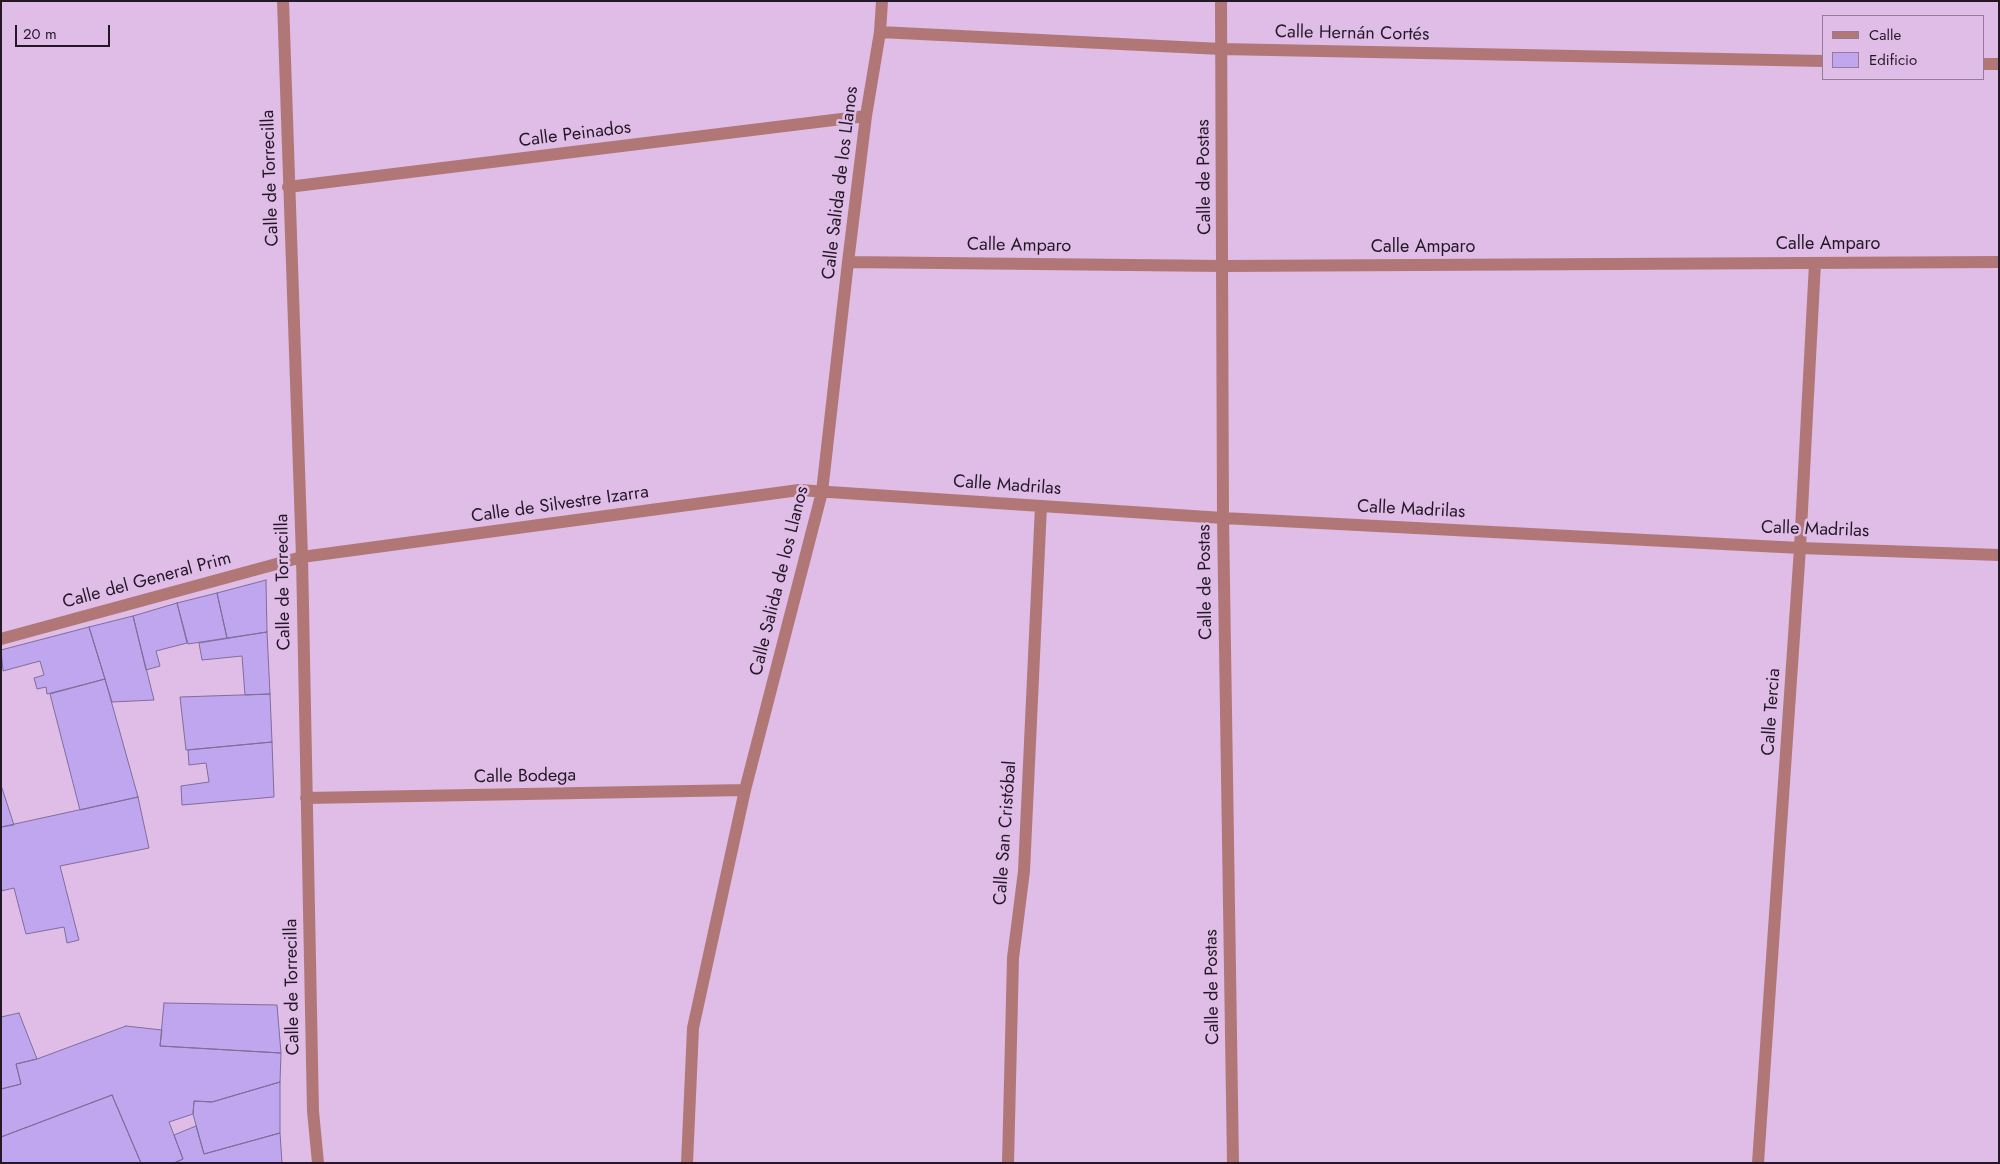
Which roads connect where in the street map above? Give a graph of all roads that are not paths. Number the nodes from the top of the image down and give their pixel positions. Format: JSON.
{"nodes":[{"id":1,"x":283,"y":1,"type":"edge"},
{"id":2,"x":882,"y":1,"type":"edge"},
{"id":3,"x":1221,"y":1,"type":"edge"},
{"id":4,"x":880,"y":32,"type":"junction"},
{"id":5,"x":1221,"y":49,"type":"junction"},
{"id":6,"x":1822,"y":61,"type":"edge"},
{"id":7,"x":1985,"y":64,"type":"edge"},
{"id":8,"x":1999,"y":64,"type":"edge"},
{"id":9,"x":866,"y":116,"type":"junction"},
{"id":10,"x":288,"y":187,"type":"junction"},
{"id":11,"x":848,"y":262,"type":"junction"},
{"id":12,"x":1999,"y":262,"type":"edge"},
{"id":13,"x":1815,"y":263,"type":"junction"},
{"id":14,"x":1223,"y":266,"type":"junction"},
{"id":15,"x":822,"y":492,"type":"junction"},
{"id":16,"x":1042,"y":506,"type":"junction"},
{"id":17,"x":1223,"y":518,"type":"junction"},
{"id":18,"x":1800,"y":548,"type":"junction"},
{"id":19,"x":1999,"y":555,"type":"edge"},
{"id":20,"x":302,"y":557,"type":"junction"},
{"id":21,"x":1,"y":639,"type":"edge"},
{"id":22,"x":745,"y":790,"type":"junction"},
{"id":23,"x":306,"y":798,"type":"junction"},
{"id":24,"x":318,"y":1163,"type":"edge"},
{"id":25,"x":687,"y":1163,"type":"edge"},
{"id":26,"x":1008,"y":1163,"type":"edge"},
{"id":27,"x":1233,"y":1163,"type":"edge"},
{"id":28,"x":1758,"y":1163,"type":"edge"}],
"edges":[{"from":1,"to":10,"type":"street","name":"Calle de Torrecilla"},
{"from":2,"to":4,"type":"street","name":"Calle Salida de los Llanos"},
{"from":3,"to":5,"type":"street","name":"Calle de Postas"},
{"from":4,"to":5,"type":"street","name":"Calle Hernán Cortés"},
{"from":4,"to":9,"type":"street","name":"Calle Salida de los Llanos"},
{"from":5,"to":6,"type":"street","name":"Calle Hernán Cortés"},
{"from":5,"to":14,"type":"street","name":"Calle de Postas"},
{"from":7,"to":8,"type":"street"},
{"from":9,"to":10,"type":"street","name":"Calle Peinados"},
{"from":9,"to":11,"type":"street","name":"Calle Salida de los Llanos"},
{"from":10,"to":20,"type":"street","name":"Calle de Torrecilla"},
{"from":11,"to":14,"type":"street","name":"Calle Amparo"},
{"from":11,"to":15,"type":"street","name":"Calle Salida de los Llanos"},
{"from":12,"to":13,"type":"street","name":"Calle Amparo"},
{"from":13,"to":14,"type":"street","name":"Calle Amparo"},
{"from":13,"to":18,"type":"street","name":"Calle Tercia"},
{"from":14,"to":17,"type":"street","name":"Calle de Postas"},
{"from":15,"to":16,"type":"street","name":"Calle Madrilas"},
{"from":15,"to":20,"type":"street","name":"Calle de Silvestre Izarra"},
{"from":15,"to":22,"type":"street","name":"Calle Salida de los Llanos"},
{"from":16,"to":17,"type":"street","name":"Calle Madrilas"},
{"from":16,"to":26,"type":"street","name":"Calle San Cristóbal"},
{"from":17,"to":18,"type":"street","name":"Calle Madrilas"},
{"from":17,"to":27,"type":"street","name":"Calle de Postas"},
{"from":18,"to":19,"type":"street","name":"Calle Madrilas"},
{"from":18,"to":28,"type":"street","name":"Calle Tercia"},
{"from":20,"to":21,"type":"street","name":"Calle del General Prim"},
{"from":20,"to":23,"type":"street","name":"Calle de Torrecilla"},
{"from":22,"to":23,"type":"street","name":"Calle Bodega"},
{"from":22,"to":25,"type":"street","name":"Calle Salida de los Llanos"},
{"from":23,"to":24,"type":"street","name":"Calle de Torrecilla"}]}
